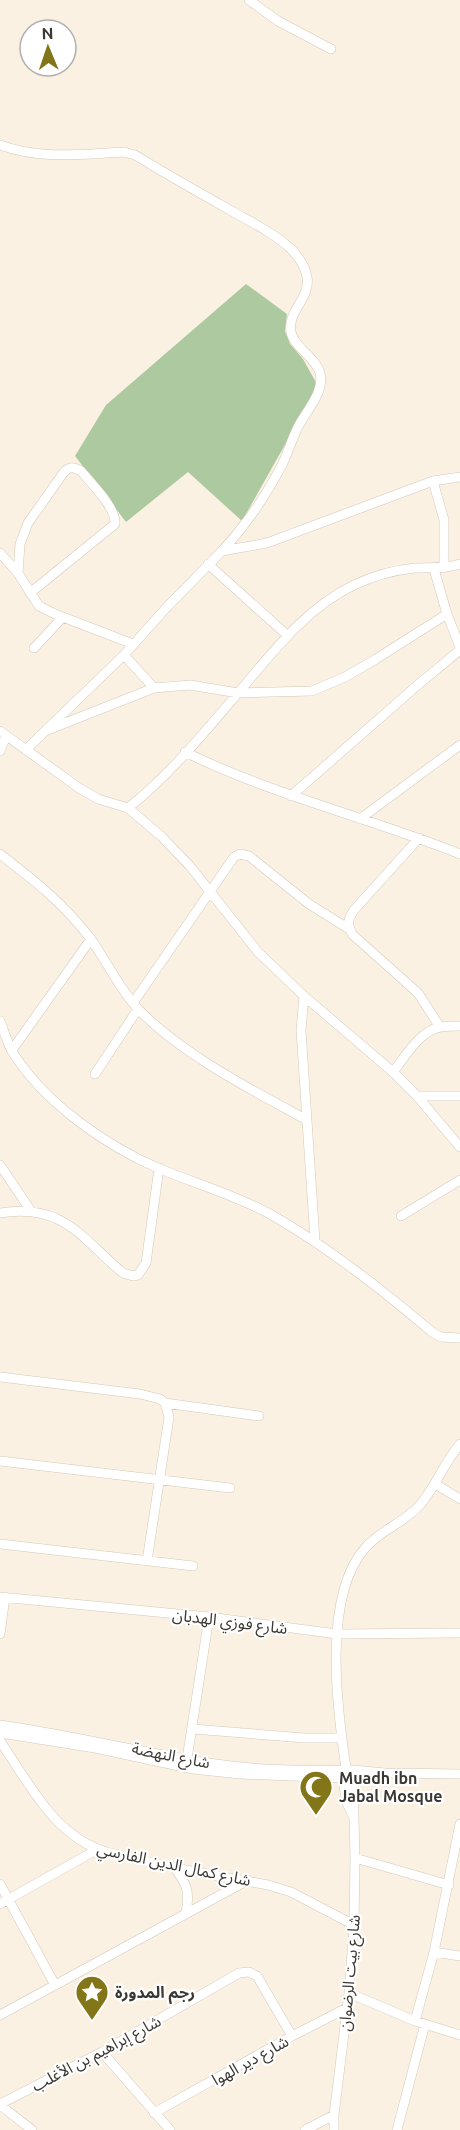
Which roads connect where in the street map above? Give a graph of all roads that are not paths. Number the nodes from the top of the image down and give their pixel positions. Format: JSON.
{"nodes":[{"id":1,"x":249,"y":0,"type":"edge"},
{"id":2,"x":331,"y":49,"type":"dead end"},
{"id":3,"x":0,"y":145,"type":"edge"},
{"id":4,"x":460,"y":477,"type":"edge"},
{"id":5,"x":433,"y":481,"type":"junction"},
{"id":6,"x":222,"y":551,"type":"junction"},
{"id":7,"x":0,"y":553,"type":"edge"},
{"id":8,"x":208,"y":564,"type":"junction"},
{"id":9,"x":460,"y":564,"type":"edge"},
{"id":10,"x":439,"y":568,"type":"junction"},
{"id":11,"x":18,"y":573,"type":"junction"},
{"id":12,"x":30,"y":593,"type":"junction"},
{"id":13,"x":447,"y":614,"type":"junction"},
{"id":14,"x":63,"y":617,"type":"junction"},
{"id":15,"x":288,"y":636,"type":"junction"},
{"id":16,"x":134,"y":644,"type":"junction"},
{"id":17,"x":34,"y":648,"type":"dead end"},
{"id":18,"x":460,"y":649,"type":"edge"},
{"id":19,"x":124,"y":655,"type":"junction"},
{"id":20,"x":154,"y":688,"type":"junction"},
{"id":21,"x":238,"y":693,"type":"junction"},
{"id":22,"x":45,"y":731,"type":"junction"},
{"id":23,"x":3,"y":733,"type":"edge"},
{"id":24,"x":460,"y":745,"type":"edge"},
{"id":25,"x":26,"y":750,"type":"junction"},
{"id":26,"x":0,"y":751,"type":"edge"},
{"id":27,"x":185,"y":752,"type":"junction"},
{"id":28,"x":291,"y":796,"type":"junction"},
{"id":29,"x":128,"y":808,"type":"junction"},
{"id":30,"x":360,"y":819,"type":"junction"},
{"id":31,"x":418,"y":838,"type":"junction"},
{"id":32,"x":0,"y":854,"type":"edge"},
{"id":33,"x":460,"y":854,"type":"edge"},
{"id":34,"x":208,"y":892,"type":"junction"},
{"id":35,"x":349,"y":929,"type":"junction"},
{"id":36,"x":90,"y":939,"type":"junction"},
{"id":37,"x":304,"y":996,"type":"junction"},
{"id":38,"x":136,"y":1006,"type":"junction"},
{"id":39,"x":0,"y":1021,"type":"edge"},
{"id":40,"x":460,"y":1026,"type":"edge"},
{"id":41,"x":440,"y":1027,"type":"junction"},
{"id":42,"x":12,"y":1050,"type":"junction"},
{"id":43,"x":393,"y":1071,"type":"junction"},
{"id":44,"x":95,"y":1074,"type":"dead end"},
{"id":45,"x":417,"y":1096,"type":"junction"},
{"id":46,"x":460,"y":1096,"type":"edge"},
{"id":47,"x":307,"y":1120,"type":"junction"},
{"id":48,"x":460,"y":1147,"type":"edge"},
{"id":49,"x":0,"y":1165,"type":"edge"},
{"id":50,"x":159,"y":1168,"type":"junction"},
{"id":51,"x":460,"y":1180,"type":"edge"},
{"id":52,"x":31,"y":1211,"type":"junction"},
{"id":53,"x":0,"y":1213,"type":"edge"},
{"id":54,"x":401,"y":1216,"type":"dead end"},
{"id":55,"x":315,"y":1241,"type":"junction"},
{"id":56,"x":460,"y":1338,"type":"edge"},
{"id":57,"x":0,"y":1377,"type":"edge"},
{"id":58,"x":165,"y":1403,"type":"junction"},
{"id":59,"x":260,"y":1416,"type":"dead end"},
{"id":60,"x":460,"y":1444,"type":"edge"},
{"id":61,"x":0,"y":1461,"type":"edge"},
{"id":62,"x":158,"y":1480,"type":"junction"},
{"id":63,"x":435,"y":1484,"type":"junction"},
{"id":64,"x":230,"y":1488,"type":"dead end"},
{"id":65,"x":460,"y":1499,"type":"edge"},
{"id":66,"x":0,"y":1544,"type":"edge"},
{"id":67,"x":147,"y":1562,"type":"junction"},
{"id":68,"x":193,"y":1566,"type":"dead end"},
{"id":69,"x":2,"y":1597,"type":"edge"},
{"id":70,"x":208,"y":1617,"type":"junction"},
{"id":71,"x":460,"y":1633,"type":"edge"},
{"id":72,"x":0,"y":1634,"type":"edge"},
{"id":73,"x":337,"y":1634,"type":"junction"},
{"id":74,"x":0,"y":1725,"type":"edge"},
{"id":75,"x":193,"y":1729,"type":"junction"},
{"id":76,"x":0,"y":1733,"type":"edge"},
{"id":77,"x":342,"y":1738,"type":"junction"},
{"id":78,"x":0,"y":1741,"type":"edge"},
{"id":79,"x":187,"y":1759,"type":"junction"},
{"id":80,"x":460,"y":1774,"type":"edge"},
{"id":81,"x":347,"y":1775,"type":"junction"},
{"id":82,"x":460,"y":1824,"type":"edge"},
{"id":83,"x":98,"y":1849,"type":"junction"},
{"id":84,"x":355,"y":1857,"type":"junction"},
{"id":85,"x":175,"y":1868,"type":"junction"},
{"id":86,"x":248,"y":1881,"type":"junction"},
{"id":87,"x":0,"y":1884,"type":"edge"},
{"id":88,"x":449,"y":1885,"type":"junction"},
{"id":89,"x":4,"y":1902,"type":"edge"},
{"id":90,"x":186,"y":1912,"type":"junction"},
{"id":91,"x":354,"y":1925,"type":"junction"},
{"id":92,"x":434,"y":1952,"type":"junction"},
{"id":93,"x":460,"y":1956,"type":"edge"},
{"id":94,"x":55,"y":1985,"type":"junction"},
{"id":95,"x":348,"y":1993,"type":"junction"},
{"id":96,"x":347,"y":2008,"type":"junction"},
{"id":97,"x":0,"y":2015,"type":"edge"},
{"id":98,"x":415,"y":2021,"type":"junction"},
{"id":99,"x":425,"y":2024,"type":"junction"},
{"id":100,"x":460,"y":2035,"type":"edge"},
{"id":101,"x":292,"y":2036,"type":"junction"},
{"id":102,"x":102,"y":2052,"type":"junction"},
{"id":103,"x":0,"y":2104,"type":"edge"},
{"id":104,"x":154,"y":2113,"type":"junction"},
{"id":105,"x":334,"y":2115,"type":"junction"},
{"id":106,"x":32,"y":2130,"type":"edge"},
{"id":107,"x":170,"y":2130,"type":"edge"},
{"id":108,"x":305,"y":2130,"type":"edge"},
{"id":109,"x":334,"y":2130,"type":"edge"},
{"id":110,"x":397,"y":2130,"type":"edge"}],
"edges":[{"from":1,"to":2,"type":"street"},
{"from":3,"to":6,"type":"street"},
{"from":4,"to":5,"type":"street"},
{"from":5,"to":6,"type":"street"},
{"from":5,"to":10,"type":"street"},
{"from":6,"to":8,"type":"street"},
{"from":7,"to":11,"type":"street"},
{"from":8,"to":15,"type":"street"},
{"from":8,"to":16,"type":"street"},
{"from":9,"to":10,"type":"street"},
{"from":10,"to":13,"type":"street"},
{"from":10,"to":15,"type":"street"},
{"from":11,"to":12,"type":"street"},
{"from":11,"to":12,"type":"street"},
{"from":12,"to":14,"type":"street"},
{"from":13,"to":18,"type":"street"},
{"from":13,"to":21,"type":"street"},
{"from":14,"to":16,"type":"street"},
{"from":14,"to":17,"type":"street"},
{"from":15,"to":21,"type":"street"},
{"from":16,"to":19,"type":"street"},
{"from":18,"to":28,"type":"street"},
{"from":19,"to":20,"type":"street"},
{"from":19,"to":22,"type":"street"},
{"from":20,"to":21,"type":"street"},
{"from":20,"to":22,"type":"street"},
{"from":21,"to":27,"type":"street"},
{"from":22,"to":25,"type":"street"},
{"from":23,"to":25,"type":"street"},
{"from":23,"to":26,"type":"street"},
{"from":24,"to":30,"type":"street"},
{"from":25,"to":29,"type":"street"},
{"from":27,"to":28,"type":"street"},
{"from":27,"to":29,"type":"street"},
{"from":28,"to":30,"type":"street"},
{"from":29,"to":34,"type":"street"},
{"from":30,"to":31,"type":"street"},
{"from":31,"to":33,"type":"street"},
{"from":31,"to":35,"type":"street"},
{"from":32,"to":36,"type":"street"},
{"from":34,"to":35,"type":"street"},
{"from":34,"to":37,"type":"street"},
{"from":34,"to":38,"type":"street"},
{"from":35,"to":41,"type":"street"},
{"from":36,"to":38,"type":"street"},
{"from":36,"to":42,"type":"street"},
{"from":37,"to":43,"type":"street"},
{"from":37,"to":47,"type":"street"},
{"from":38,"to":44,"type":"street"},
{"from":38,"to":47,"type":"street"},
{"from":39,"to":42,"type":"street"},
{"from":40,"to":41,"type":"street"},
{"from":41,"to":43,"type":"street"},
{"from":42,"to":50,"type":"street"},
{"from":43,"to":45,"type":"street"},
{"from":45,"to":46,"type":"street"},
{"from":45,"to":48,"type":"street"},
{"from":47,"to":55,"type":"street"},
{"from":49,"to":52,"type":"street"},
{"from":50,"to":52,"type":"street"},
{"from":50,"to":55,"type":"street"},
{"from":51,"to":54,"type":"street"},
{"from":52,"to":53,"type":"street"},
{"from":55,"to":56,"type":"street"},
{"from":57,"to":58,"type":"street"},
{"from":58,"to":59,"type":"street"},
{"from":58,"to":62,"type":"street"},
{"from":60,"to":63,"type":"street","name":"شارع بيت الرضوان"},
{"from":61,"to":62,"type":"street"},
{"from":62,"to":64,"type":"street"},
{"from":62,"to":67,"type":"street"},
{"from":63,"to":65,"type":"street"},
{"from":63,"to":73,"type":"street","name":"شارع بيت الرضوان"},
{"from":66,"to":67,"type":"street"},
{"from":67,"to":68,"type":"street"},
{"from":69,"to":70,"type":"street","name":"شارع فوزي الهدبان"},
{"from":69,"to":72,"type":"street"},
{"from":70,"to":73,"type":"street","name":"شارع فوزي الهدبان"},
{"from":70,"to":75,"type":"street"},
{"from":71,"to":73,"type":"street","name":"شارع فوزي الهدبان"},
{"from":73,"to":77,"type":"street","name":"شارع بيت الرضوان"},
{"from":74,"to":79,"type":"street","name":"شارع النهضة"},
{"from":75,"to":77,"type":"street"},
{"from":75,"to":79,"type":"street"},
{"from":76,"to":81,"type":"street","name":"شارع النهضة"},
{"from":77,"to":81,"type":"street","name":"شارع بيت الرضوان"},
{"from":78,"to":83,"type":"street","name":"شارع كمال الدين الفارسي"},
{"from":79,"to":81,"type":"street","name":"شارع النهضة"},
{"from":80,"to":81,"type":"street"},
{"from":81,"to":84,"type":"street","name":"شارع بيت الرضوان"},
{"from":82,"to":88,"type":"street"},
{"from":83,"to":85,"type":"street","name":"شارع كمال الدين الفارسي"},
{"from":83,"to":89,"type":"street"},
{"from":84,"to":88,"type":"street"},
{"from":84,"to":91,"type":"street","name":"شارع بيت الرضوان"},
{"from":85,"to":86,"type":"street","name":"شارع كمال الدين الفارسي"},
{"from":85,"to":90,"type":"street"},
{"from":86,"to":90,"type":"street"},
{"from":86,"to":91,"type":"street","name":"شارع كمال الدين الفارسي"},
{"from":87,"to":89,"type":"street"},
{"from":88,"to":92,"type":"street"},
{"from":89,"to":94,"type":"street"},
{"from":90,"to":94,"type":"street"},
{"from":91,"to":95,"type":"street","name":"شارع بيت الرضوان"},
{"from":92,"to":93,"type":"street"},
{"from":92,"to":98,"type":"street"},
{"from":94,"to":97,"type":"street"},
{"from":95,"to":96,"type":"street","name":"شارع بيت الرضوان"},
{"from":95,"to":98,"type":"street"},
{"from":96,"to":101,"type":"street","name":"شارع دير الهوا"},
{"from":96,"to":105,"type":"street","name":"شارع بيت الرضوان"},
{"from":98,"to":99,"type":"street"},
{"from":99,"to":100,"type":"street"},
{"from":99,"to":110,"type":"street"},
{"from":101,"to":102,"type":"street","name":"شارع إبراهيم بن الأغلب"},
{"from":101,"to":104,"type":"street","name":"شارع دير الهوا"},
{"from":102,"to":103,"type":"street","name":"شارع إبراهيم بن الأغلب"},
{"from":102,"to":104,"type":"street"},
{"from":103,"to":106,"type":"street"},
{"from":104,"to":107,"type":"street"},
{"from":105,"to":108,"type":"street"},
{"from":105,"to":109,"type":"street","name":"شارع بيت الرضوان"}]}
